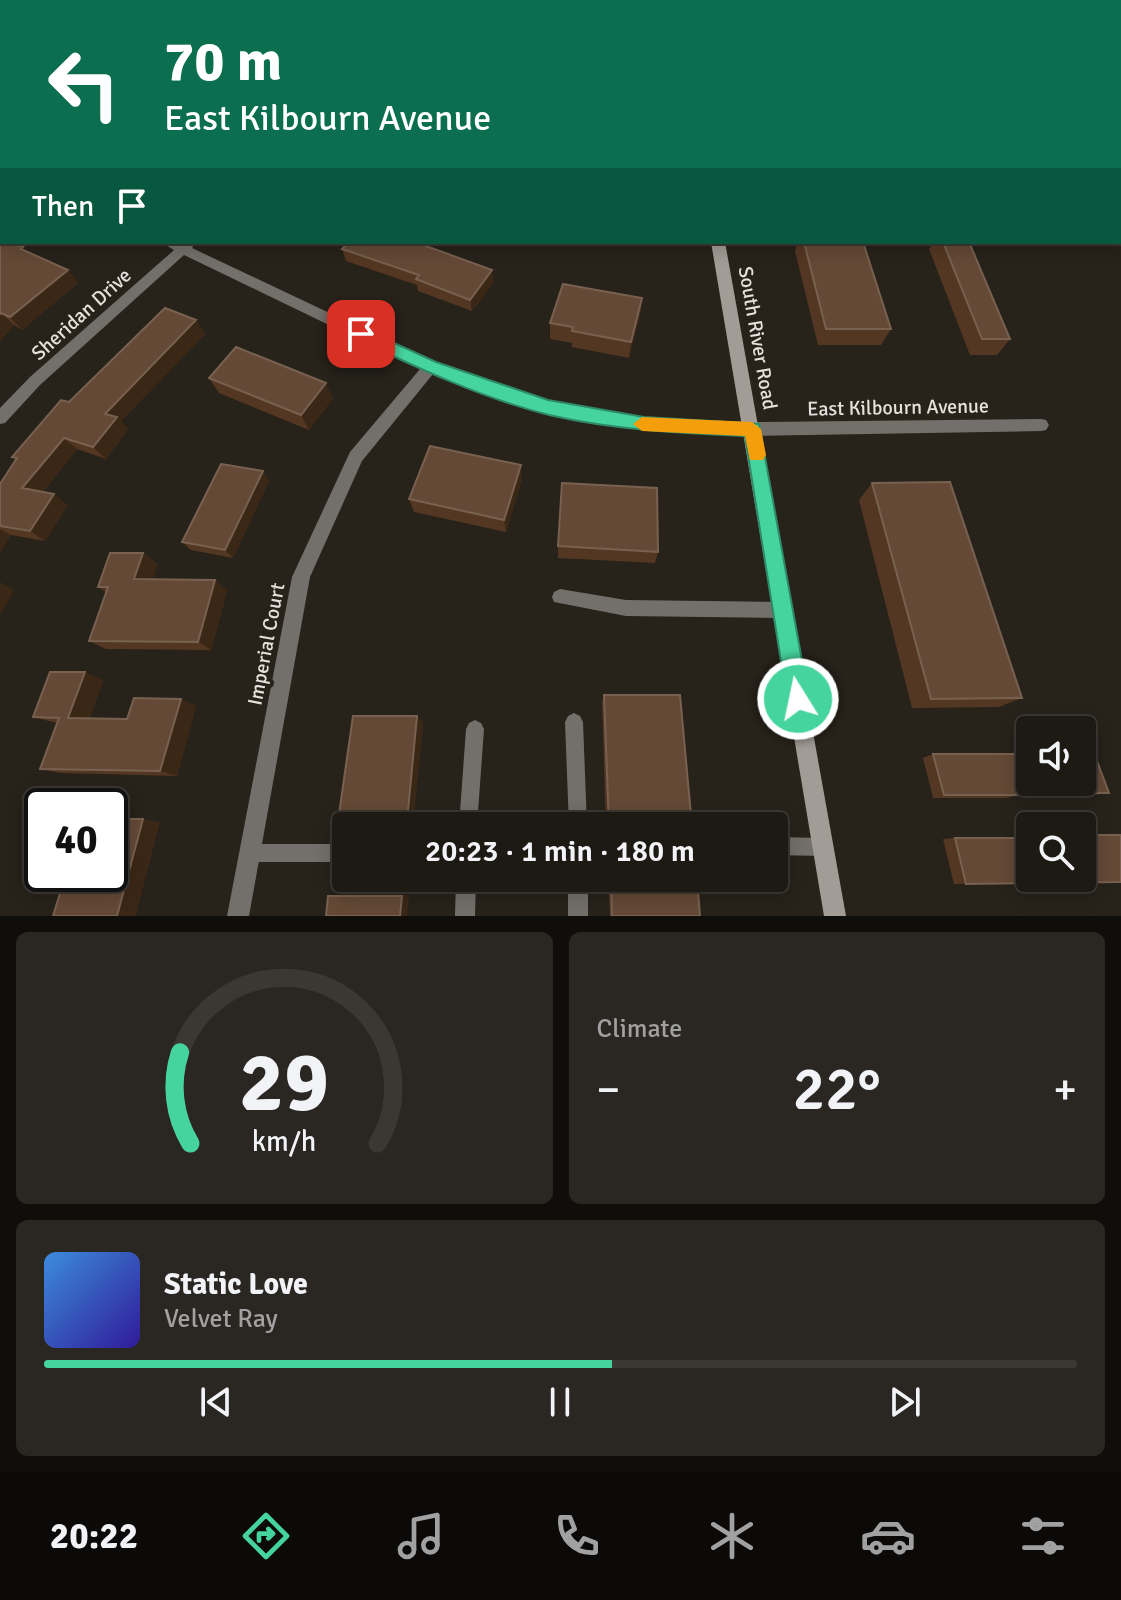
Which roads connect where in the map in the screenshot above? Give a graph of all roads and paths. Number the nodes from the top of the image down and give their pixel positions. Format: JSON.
{"nodes":[{"id":1,"x":718,"y":244,"type":"edge"},
{"id":2,"x":187,"y":245,"type":"edge"},
{"id":3,"x":430,"y":367,"type":"junction"},
{"id":4,"x":0,"y":418,"type":"edge"},
{"id":5,"x":1041,"y":425,"type":"dead end"},
{"id":6,"x":752,"y":429,"type":"junction"},
{"id":7,"x":560,"y":597,"type":"dead end"},
{"id":8,"x":783,"y":610,"type":"junction"},
{"id":9,"x":574,"y":722,"type":"dead end"},
{"id":10,"x":475,"y":729,"type":"dead end"},
{"id":11,"x":469,"y":812,"type":"edge"},
{"id":12,"x":577,"y":812,"type":"edge"},
{"id":13,"x":788,"y":846,"type":"edge"},
{"id":14,"x":823,"y":847,"type":"junction"},
{"id":15,"x":250,"y":853,"type":"junction"},
{"id":16,"x":332,"y":853,"type":"edge"},
{"id":17,"x":466,"y":892,"type":"edge"},
{"id":18,"x":578,"y":892,"type":"edge"},
{"id":19,"x":238,"y":916,"type":"edge"},
{"id":20,"x":465,"y":916,"type":"edge"},
{"id":21,"x":578,"y":916,"type":"edge"},
{"id":22,"x":835,"y":916,"type":"edge"}],
"edges":[{"from":1,"to":6,"type":"street","name":"South River Road"},
{"from":2,"to":3,"type":"street","name":"East Kilbourn Avenue"},
{"from":2,"to":4,"type":"street","name":"Sheridan Drive"},
{"from":3,"to":6,"type":"street","name":"East Kilbourn Avenue"},
{"from":3,"to":15,"type":"street","name":"Imperial Court"},
{"from":5,"to":6,"type":"street","name":"East Kilbourn Avenue"},
{"from":6,"to":8,"type":"street","name":"South River Road"},
{"from":7,"to":8,"type":"lane"},
{"from":8,"to":14,"type":"street","name":"South River Road"},
{"from":9,"to":12,"type":"lane"},
{"from":10,"to":11,"type":"lane"},
{"from":13,"to":14,"type":"lane"},
{"from":14,"to":22,"type":"street","name":"South River Road"},
{"from":15,"to":16,"type":"lane"},
{"from":15,"to":19,"type":"street","name":"Imperial Court"},
{"from":17,"to":20,"type":"lane"},
{"from":18,"to":21,"type":"lane"}]}
